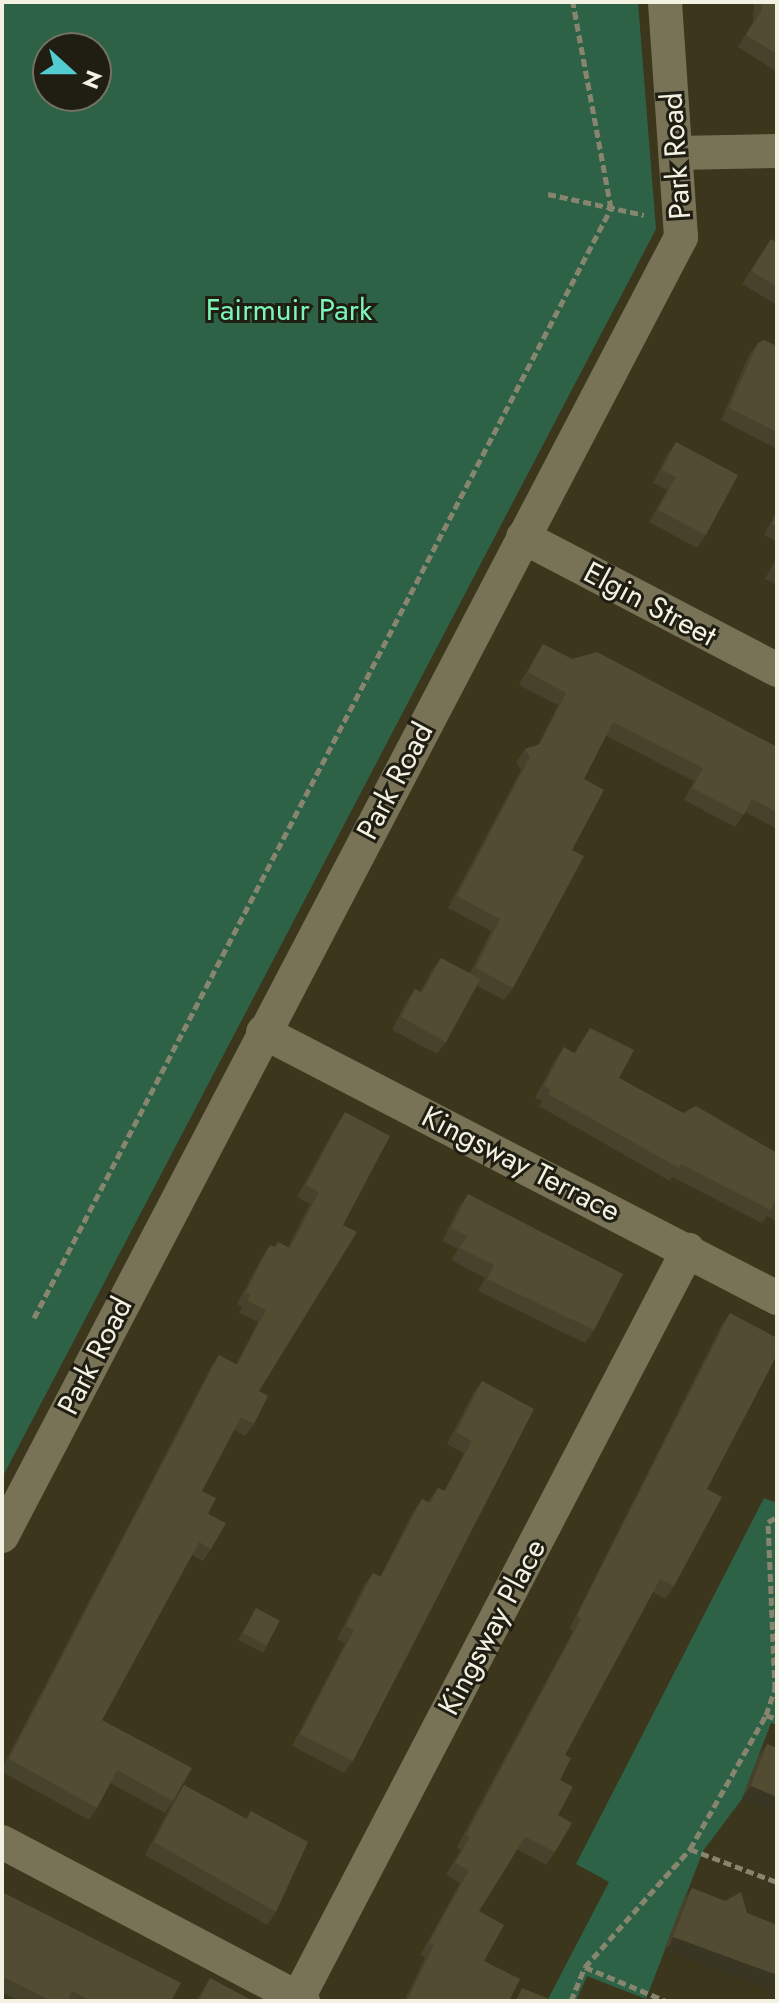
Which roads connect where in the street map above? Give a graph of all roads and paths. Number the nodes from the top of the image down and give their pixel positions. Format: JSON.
{"nodes":[{"id":1,"x":573,"y":2,"type":"edge"},
{"id":2,"x":665,"y":2,"type":"edge"},
{"id":3,"x":777,"y":151,"type":"edge"},
{"id":4,"x":677,"y":153,"type":"junction"},
{"id":5,"x":548,"y":194,"type":"dead end"},
{"id":6,"x":611,"y":208,"type":"junction"},
{"id":7,"x":680,"y":223,"type":"junction"},
{"id":8,"x":523,"y":537,"type":"junction"},
{"id":9,"x":777,"y":670,"type":"edge"},
{"id":10,"x":263,"y":1032,"type":"junction"},
{"id":11,"x":688,"y":1250,"type":"junction"},
{"id":12,"x":777,"y":1298,"type":"edge"},
{"id":13,"x":34,"y":1318,"type":"dead end"},
{"id":14,"x":777,"y":1517,"type":"edge"},
{"id":15,"x":2,"y":1536,"type":"edge"},
{"id":16,"x":766,"y":1715,"type":"junction"},
{"id":17,"x":777,"y":1719,"type":"edge"},
{"id":18,"x":2,"y":1842,"type":"edge"},
{"id":19,"x":690,"y":1849,"type":"junction"},
{"id":20,"x":777,"y":1882,"type":"edge"},
{"id":21,"x":585,"y":1967,"type":"junction"},
{"id":22,"x":300,"y":2000,"type":"edge"},
{"id":23,"x":571,"y":2001,"type":"edge"},
{"id":24,"x":666,"y":2001,"type":"edge"}],
"edges":[{"from":1,"to":6,"type":"path"},
{"from":2,"to":4,"type":"street","name":"Park Road"},
{"from":3,"to":4,"type":"street"},
{"from":4,"to":7,"type":"street","name":"Park Road"},
{"from":5,"to":6,"type":"path"},
{"from":6,"to":7,"type":"path"},
{"from":6,"to":13,"type":"path"},
{"from":7,"to":8,"type":"street","name":"Park Road"},
{"from":8,"to":9,"type":"street","name":"Elgin Street"},
{"from":8,"to":10,"type":"street","name":"Park Road"},
{"from":10,"to":11,"type":"street","name":"Kingsway Terrace"},
{"from":10,"to":15,"type":"street","name":"Park Road"},
{"from":11,"to":12,"type":"street","name":"Kingsway Terrace"},
{"from":11,"to":22,"type":"street","name":"Kingsway Place"},
{"from":14,"to":16,"type":"path"},
{"from":16,"to":17,"type":"path"},
{"from":16,"to":19,"type":"path"},
{"from":18,"to":22,"type":"street"},
{"from":19,"to":20,"type":"path"},
{"from":19,"to":21,"type":"path"},
{"from":21,"to":23,"type":"path"},
{"from":21,"to":24,"type":"path"}]}
